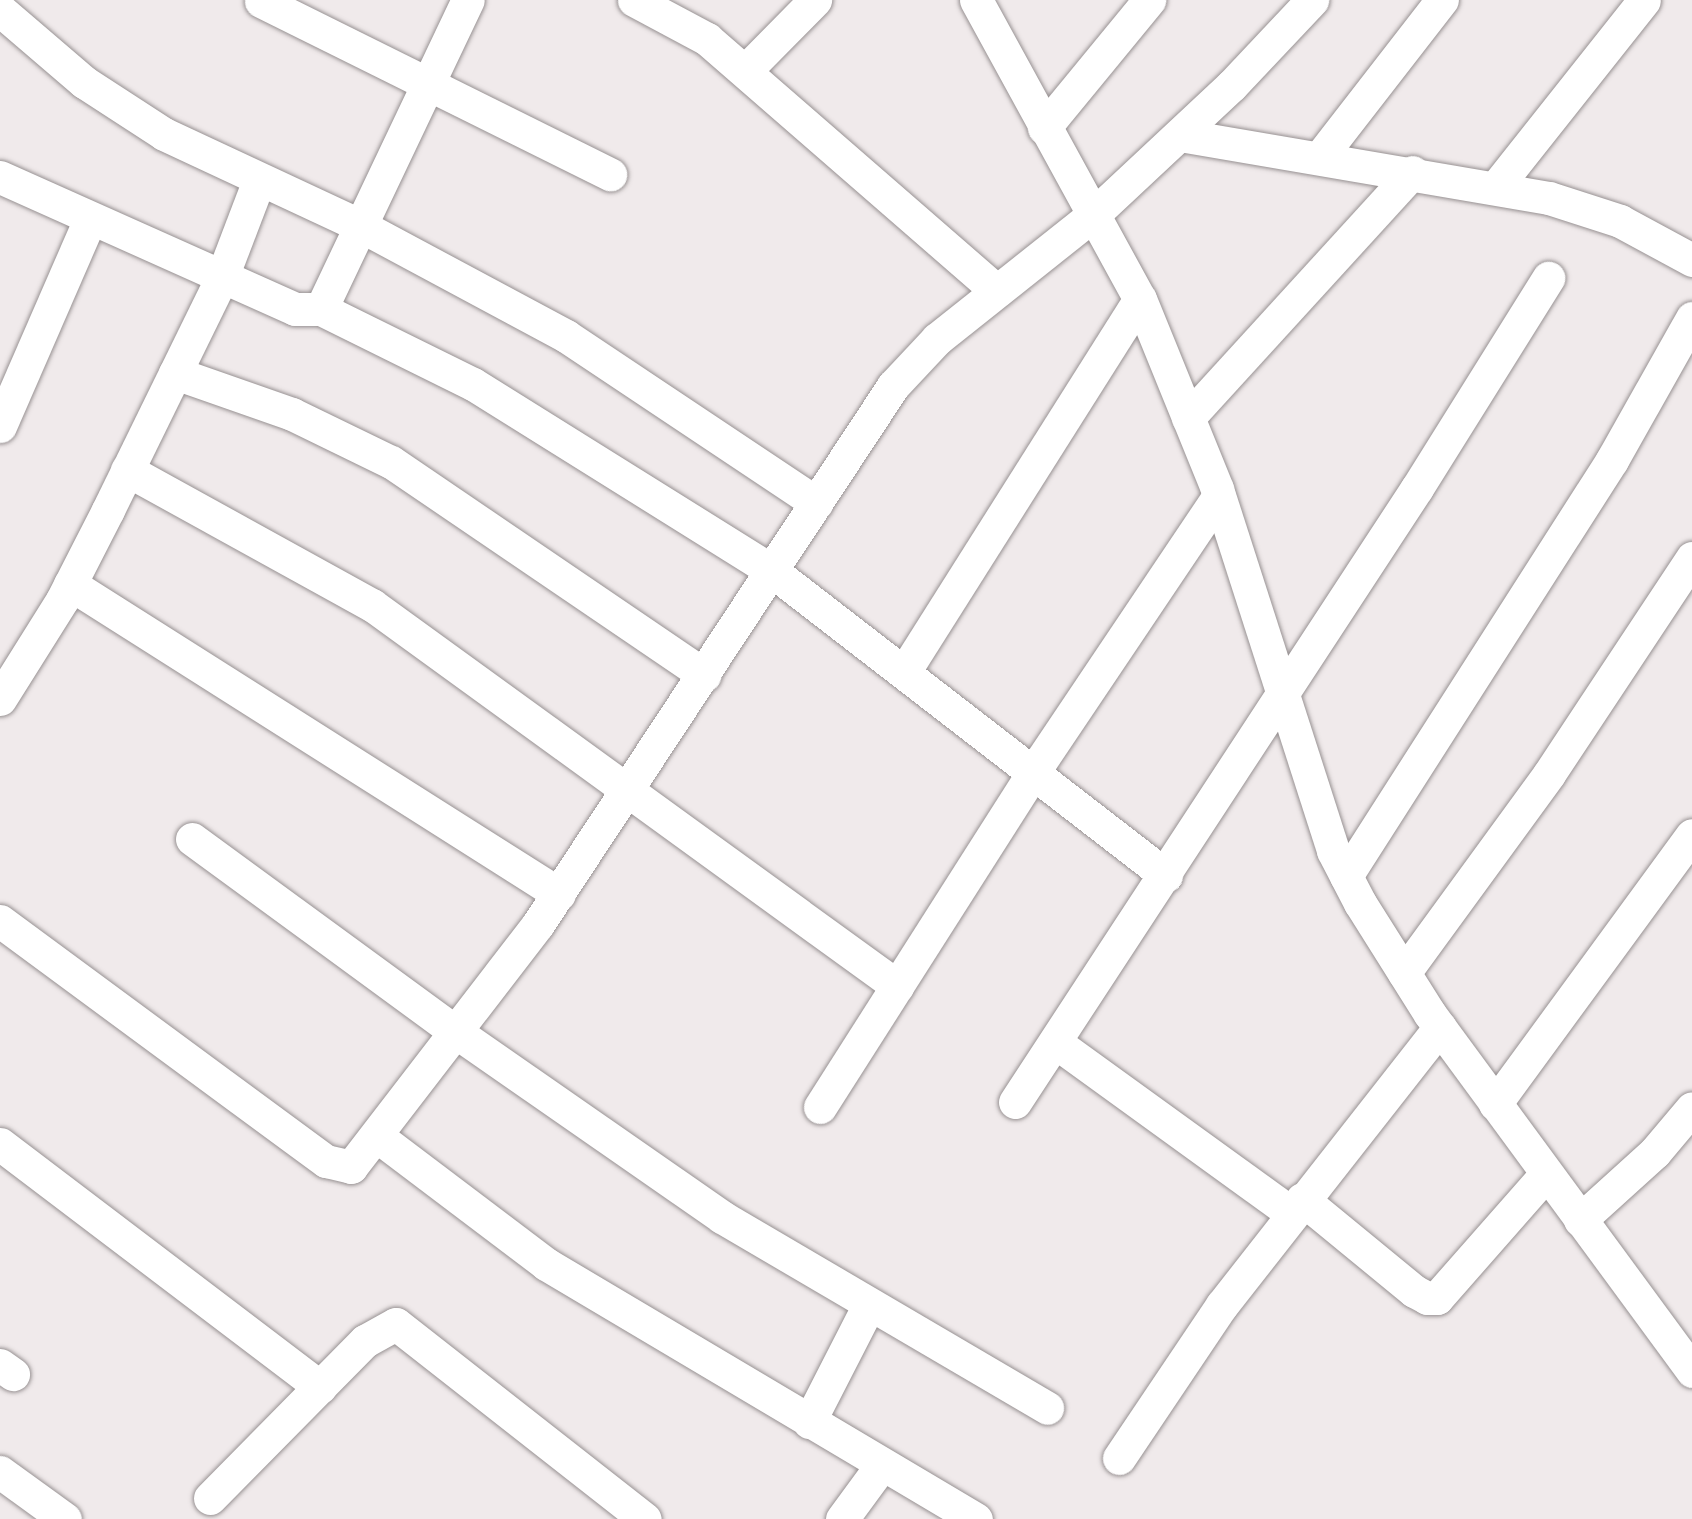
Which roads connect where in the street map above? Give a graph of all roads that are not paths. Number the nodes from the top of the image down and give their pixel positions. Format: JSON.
{"nodes":[{"id":1,"x":468,"y":0,"type":"edge"},
{"id":2,"x":633,"y":0,"type":"edge"},
{"id":3,"x":815,"y":0,"type":"edge"},
{"id":4,"x":976,"y":0,"type":"edge"},
{"id":5,"x":1149,"y":0,"type":"edge"},
{"id":6,"x":1312,"y":0,"type":"edge"},
{"id":7,"x":1442,"y":0,"type":"edge"},
{"id":8,"x":1644,"y":0,"type":"edge"},
{"id":9,"x":261,"y":1,"type":"edge"},
{"id":10,"x":0,"y":10,"type":"edge"},
{"id":11,"x":745,"y":70,"type":"junction"},
{"id":12,"x":426,"y":80,"type":"junction"},
{"id":13,"x":1044,"y":128,"type":"junction"},
{"id":14,"x":1180,"y":135,"type":"junction"},
{"id":15,"x":1320,"y":157,"type":"junction"},
{"id":16,"x":1413,"y":172,"type":"junction"},
{"id":17,"x":610,"y":174,"type":"dead end"},
{"id":18,"x":0,"y":177,"type":"edge"},
{"id":19,"x":260,"y":180,"type":"junction"},
{"id":20,"x":1496,"y":187,"type":"junction"},
{"id":21,"x":1093,"y":215,"type":"junction"},
{"id":22,"x":90,"y":219,"type":"junction"},
{"id":23,"x":361,"y":226,"type":"junction"},
{"id":24,"x":1692,"y":260,"type":"edge"},
{"id":25,"x":222,"y":277,"type":"junction"},
{"id":26,"x":1548,"y":278,"type":"dead end"},
{"id":27,"x":997,"y":291,"type":"junction"},
{"id":28,"x":1140,"y":299,"type":"junction"},
{"id":29,"x":321,"y":309,"type":"junction"},
{"id":30,"x":1692,"y":318,"type":"edge"},
{"id":31,"x":175,"y":373,"type":"junction"},
{"id":32,"x":1188,"y":418,"type":"junction"},
{"id":33,"x":0,"y":426,"type":"edge"},
{"id":34,"x":127,"y":470,"type":"junction"},
{"id":35,"x":1219,"y":496,"type":"junction"},
{"id":36,"x":816,"y":503,"type":"junction"},
{"id":37,"x":1692,"y":558,"type":"edge"},
{"id":38,"x":772,"y":571,"type":"junction"},
{"id":39,"x":70,"y":584,"type":"junction"},
{"id":40,"x":904,"y":672,"type":"junction"},
{"id":41,"x":705,"y":675,"type":"junction"},
{"id":42,"x":1281,"y":692,"type":"junction"},
{"id":43,"x":0,"y":699,"type":"edge"},
{"id":44,"x":1034,"y":771,"type":"junction"},
{"id":45,"x":631,"y":789,"type":"junction"},
{"id":46,"x":1692,"y":835,"type":"edge"},
{"id":47,"x":192,"y":839,"type":"dead end"},
{"id":48,"x":1166,"y":875,"type":"junction"},
{"id":49,"x":1346,"y":876,"type":"junction"},
{"id":50,"x":559,"y":894,"type":"junction"},
{"id":51,"x":0,"y":921,"type":"edge"},
{"id":52,"x":1404,"y":973,"type":"junction"},
{"id":53,"x":897,"y":986,"type":"junction"},
{"id":54,"x":1440,"y":1027,"type":"junction"},
{"id":55,"x":456,"y":1032,"type":"junction"},
{"id":56,"x":1055,"y":1042,"type":"junction"},
{"id":57,"x":1015,"y":1102,"type":"dead end"},
{"id":58,"x":1495,"y":1104,"type":"junction"},
{"id":59,"x":820,"y":1107,"type":"dead end"},
{"id":60,"x":1692,"y":1108,"type":"edge"},
{"id":61,"x":377,"y":1136,"type":"junction"},
{"id":62,"x":0,"y":1144,"type":"edge"},
{"id":63,"x":1546,"y":1174,"type":"junction"},
{"id":64,"x":1296,"y":1206,"type":"junction"},
{"id":65,"x":1580,"y":1220,"type":"junction"},
{"id":66,"x":869,"y":1305,"type":"junction"},
{"id":67,"x":1692,"y":1371,"type":"edge"},
{"id":68,"x":320,"y":1387,"type":"junction"},
{"id":69,"x":1047,"y":1408,"type":"dead end"},
{"id":70,"x":809,"y":1422,"type":"junction"},
{"id":71,"x":1119,"y":1458,"type":"dead end"},
{"id":72,"x":881,"y":1466,"type":"junction"},
{"id":73,"x":0,"y":1472,"type":"edge"},
{"id":74,"x":210,"y":1498,"type":"dead end"},
{"id":75,"x":65,"y":1519,"type":"edge"},
{"id":76,"x":645,"y":1519,"type":"edge"},
{"id":77,"x":843,"y":1519,"type":"edge"},
{"id":78,"x":976,"y":1519,"type":"edge"}],
"edges":[{"from":1,"to":12,"type":"street"},
{"from":2,"to":11,"type":"street"},
{"from":3,"to":11,"type":"street"},
{"from":4,"to":13,"type":"street"},
{"from":5,"to":13,"type":"street"},
{"from":6,"to":14,"type":"street"},
{"from":7,"to":15,"type":"street"},
{"from":8,"to":20,"type":"street"},
{"from":9,"to":12,"type":"street"},
{"from":10,"to":19,"type":"street"},
{"from":11,"to":27,"type":"street"},
{"from":12,"to":17,"type":"street"},
{"from":12,"to":23,"type":"street"},
{"from":13,"to":21,"type":"street"},
{"from":14,"to":15,"type":"street"},
{"from":14,"to":21,"type":"street"},
{"from":15,"to":16,"type":"street"},
{"from":16,"to":20,"type":"street"},
{"from":16,"to":32,"type":"street"},
{"from":18,"to":22,"type":"street"},
{"from":19,"to":23,"type":"street"},
{"from":19,"to":25,"type":"street"},
{"from":20,"to":24,"type":"street"},
{"from":21,"to":27,"type":"street"},
{"from":21,"to":28,"type":"street"},
{"from":22,"to":25,"type":"street"},
{"from":22,"to":33,"type":"street"},
{"from":23,"to":29,"type":"street"},
{"from":23,"to":36,"type":"street"},
{"from":25,"to":29,"type":"street"},
{"from":25,"to":31,"type":"street"},
{"from":26,"to":42,"type":"street"},
{"from":27,"to":36,"type":"street"},
{"from":28,"to":32,"type":"street"},
{"from":28,"to":40,"type":"street"},
{"from":29,"to":38,"type":"street"},
{"from":30,"to":49,"type":"street"},
{"from":31,"to":34,"type":"street"},
{"from":31,"to":41,"type":"street"},
{"from":32,"to":35,"type":"street"},
{"from":34,"to":39,"type":"street"},
{"from":34,"to":45,"type":"street"},
{"from":35,"to":42,"type":"street"},
{"from":35,"to":44,"type":"street"},
{"from":36,"to":38,"type":"street"},
{"from":37,"to":52,"type":"street"},
{"from":38,"to":40,"type":"street"},
{"from":38,"to":41,"type":"street"},
{"from":39,"to":43,"type":"street"},
{"from":39,"to":50,"type":"street"},
{"from":40,"to":44,"type":"street"},
{"from":41,"to":45,"type":"street"},
{"from":42,"to":48,"type":"street"},
{"from":42,"to":49,"type":"street"},
{"from":44,"to":48,"type":"street"},
{"from":44,"to":53,"type":"street"},
{"from":45,"to":50,"type":"street"},
{"from":45,"to":53,"type":"street"},
{"from":46,"to":58,"type":"street"},
{"from":47,"to":55,"type":"street"},
{"from":48,"to":56,"type":"street"},
{"from":49,"to":52,"type":"street"},
{"from":50,"to":55,"type":"street"},
{"from":51,"to":61,"type":"street"},
{"from":52,"to":54,"type":"street"},
{"from":53,"to":59,"type":"street"},
{"from":54,"to":58,"type":"street"},
{"from":54,"to":64,"type":"street"},
{"from":55,"to":61,"type":"street"},
{"from":55,"to":66,"type":"street"},
{"from":56,"to":57,"type":"street"},
{"from":56,"to":64,"type":"street"},
{"from":58,"to":63,"type":"street"},
{"from":60,"to":65,"type":"street"},
{"from":61,"to":70,"type":"street"},
{"from":62,"to":68,"type":"street"},
{"from":63,"to":64,"type":"street"},
{"from":63,"to":65,"type":"street"},
{"from":64,"to":71,"type":"street"},
{"from":65,"to":67,"type":"street"},
{"from":66,"to":69,"type":"street"},
{"from":66,"to":70,"type":"street"},
{"from":68,"to":74,"type":"street"},
{"from":68,"to":76,"type":"street"},
{"from":70,"to":72,"type":"street"},
{"from":72,"to":77,"type":"street"},
{"from":72,"to":78,"type":"street"},
{"from":73,"to":75,"type":"street"}]}
